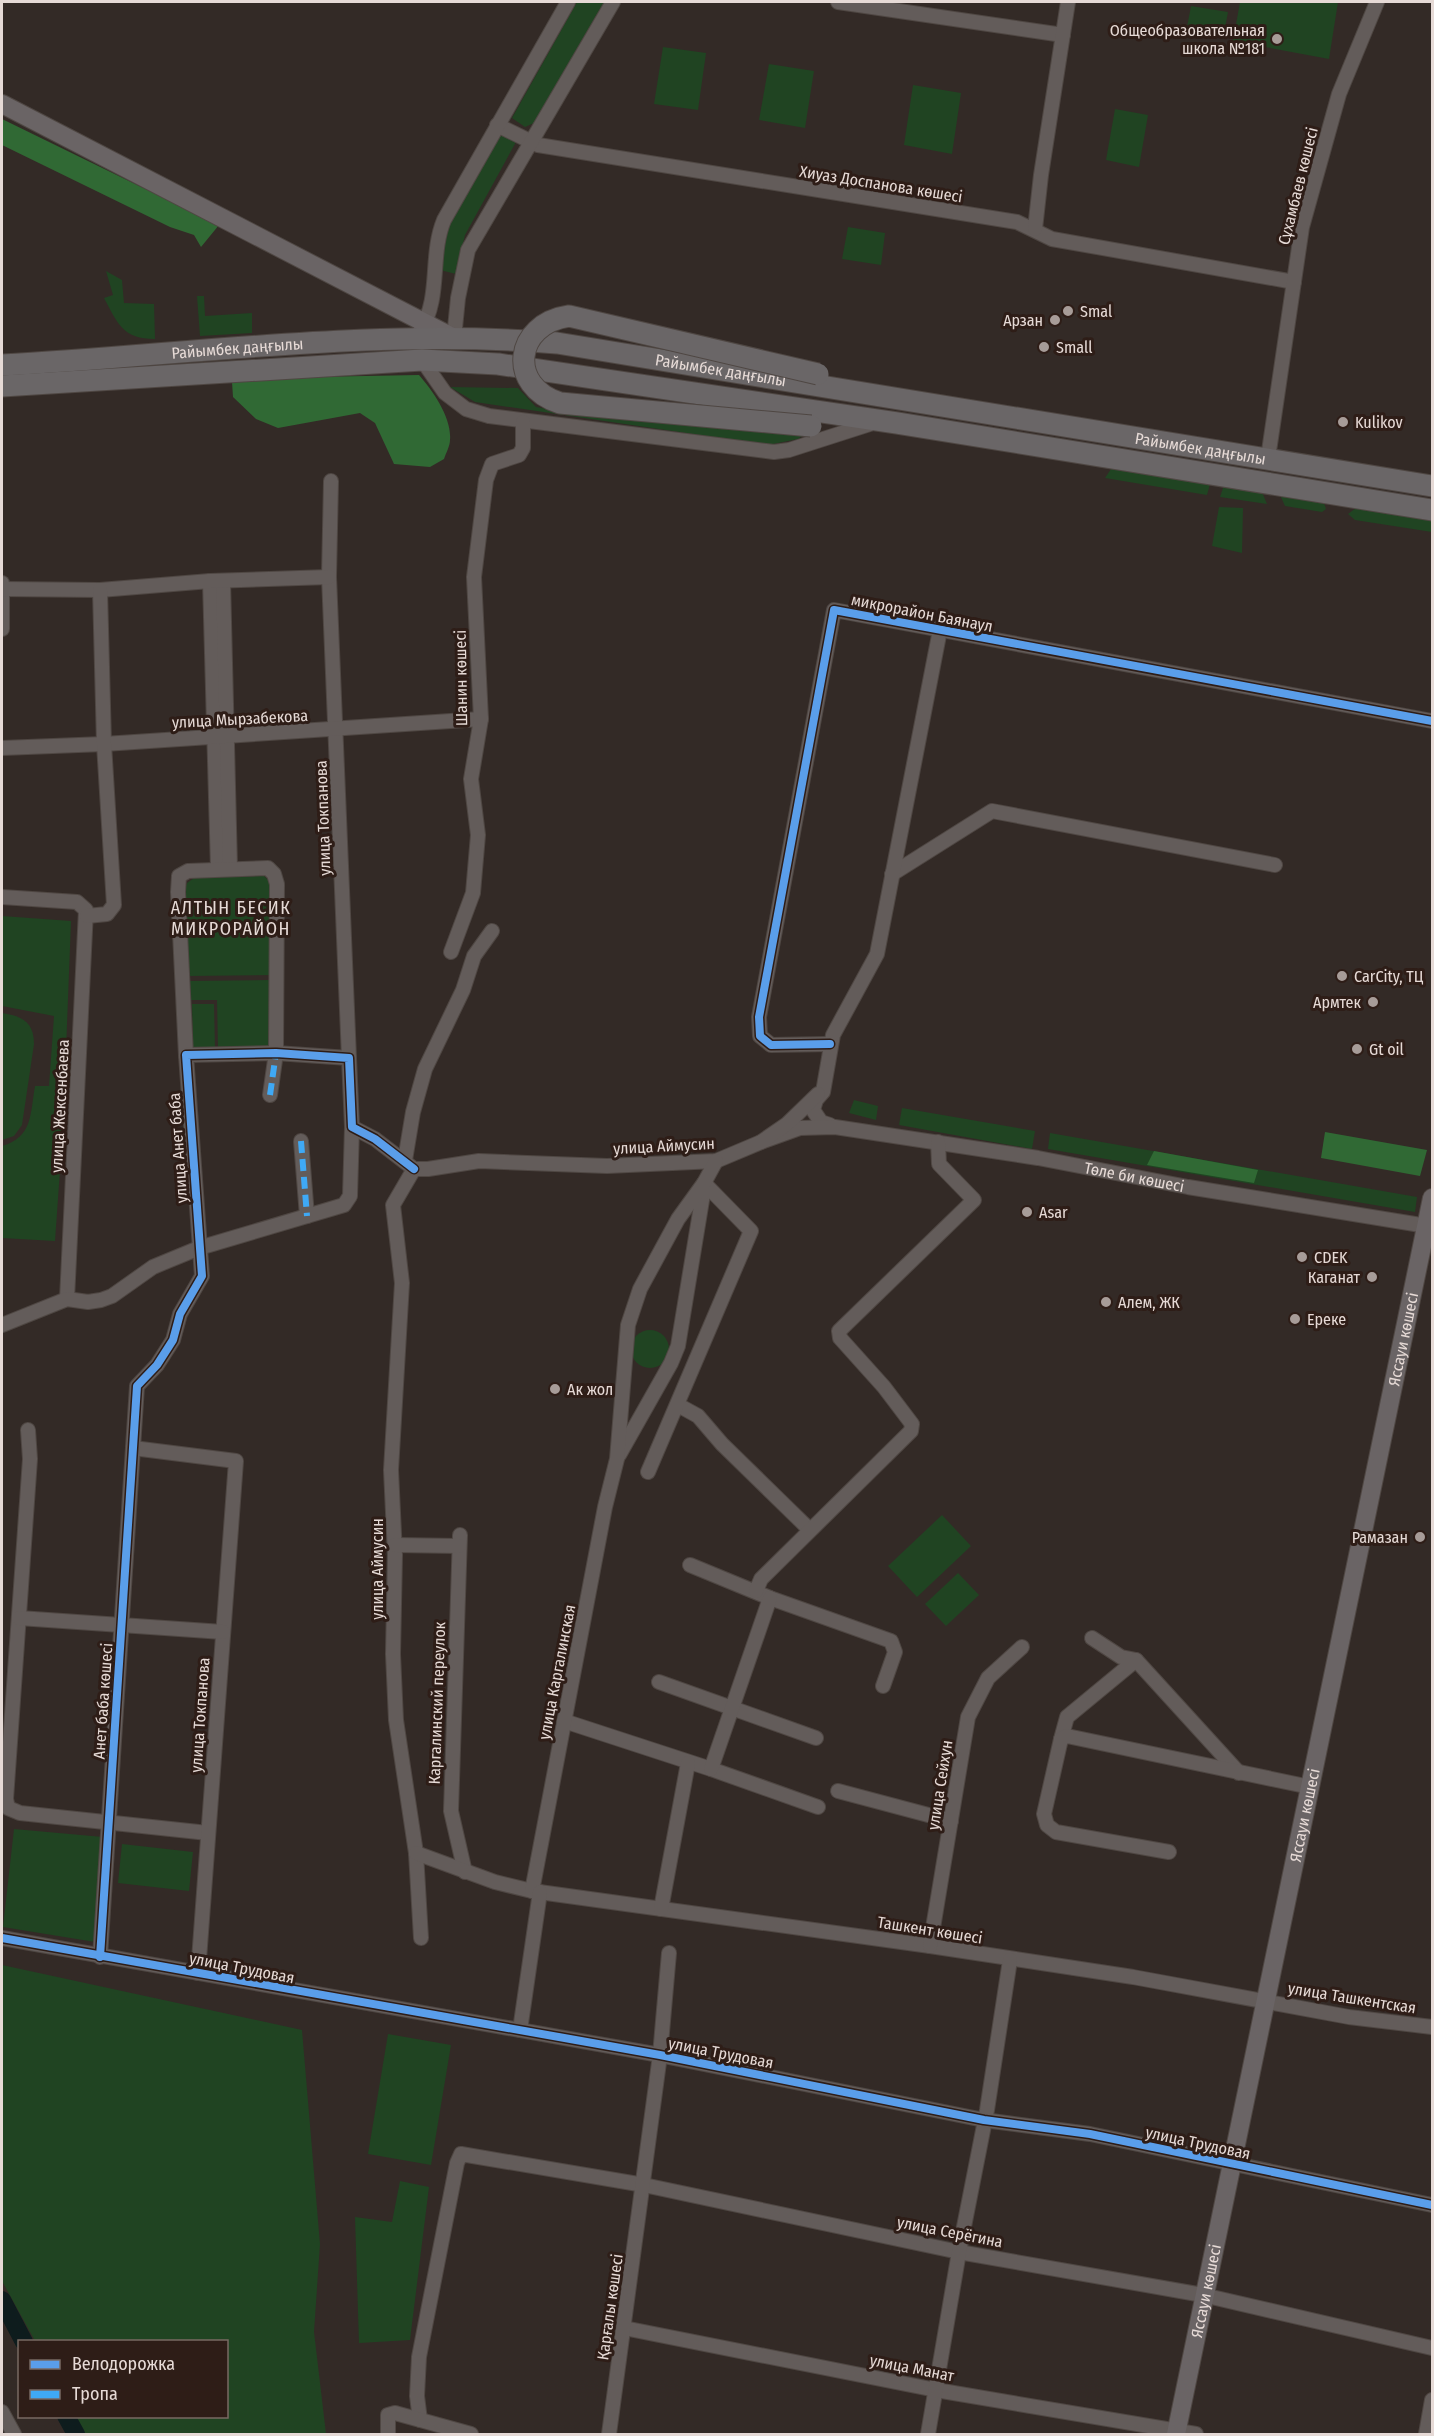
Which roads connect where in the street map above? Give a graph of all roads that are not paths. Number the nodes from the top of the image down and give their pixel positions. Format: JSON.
{"nodes":[{"id":1,"x":568,"y":2,"type":"edge"},
{"id":2,"x":613,"y":2,"type":"edge"},
{"id":3,"x":838,"y":2,"type":"edge"},
{"id":4,"x":1068,"y":2,"type":"edge"},
{"id":5,"x":1377,"y":2,"type":"edge"},
{"id":6,"x":1063,"y":35,"type":"junction"},
{"id":7,"x":2,"y":104,"type":"edge"},
{"id":8,"x":497,"y":125,"type":"junction"},
{"id":9,"x":532,"y":143,"type":"junction"},
{"id":10,"x":1035,"y":229,"type":"junction"},
{"id":11,"x":1294,"y":282,"type":"junction"},
{"id":12,"x":435,"y":293,"type":"junction"},
{"id":13,"x":458,"y":298,"type":"junction"},
{"id":14,"x":420,"y":330,"type":"junction"},
{"id":15,"x":454,"y":338,"type":"junction"},
{"id":16,"x":423,"y":360,"type":"junction"},
{"id":17,"x":2,"y":364,"type":"edge"},
{"id":18,"x":2,"y":386,"type":"edge"},
{"id":19,"x":902,"y":400,"type":"junction"},
{"id":20,"x":523,"y":422,"type":"junction"},
{"id":21,"x":897,"y":423,"type":"junction"},
{"id":22,"x":870,"y":424,"type":"junction"},
{"id":23,"x":1268,"y":458,"type":"junction"},
{"id":24,"x":331,"y":481,"type":"dead end"},
{"id":25,"x":1432,"y":486,"type":"edge"},
{"id":26,"x":1432,"y":510,"type":"edge"},
{"id":27,"x":329,"y":578,"type":"junction"},
{"id":28,"x":217,"y":581,"type":"junction"},
{"id":29,"x":2,"y":583,"type":"edge"},
{"id":30,"x":2,"y":589,"type":"edge"},
{"id":31,"x":100,"y":590,"type":"junction"},
{"id":32,"x":2,"y":629,"type":"edge"},
{"id":33,"x":940,"y":630,"type":"junction"},
{"id":34,"x":481,"y":719,"type":"junction"},
{"id":35,"x":1432,"y":721,"type":"edge"},
{"id":36,"x":336,"y":729,"type":"junction"},
{"id":37,"x":221,"y":736,"type":"junction"},
{"id":38,"x":104,"y":744,"type":"junction"},
{"id":39,"x":2,"y":748,"type":"edge"},
{"id":40,"x":1275,"y":865,"type":"dead end"},
{"id":41,"x":224,"y":869,"type":"junction"},
{"id":42,"x":892,"y":874,"type":"junction"},
{"id":43,"x":2,"y":897,"type":"edge"},
{"id":44,"x":87,"y":916,"type":"junction"},
{"id":45,"x":492,"y":931,"type":"dead end"},
{"id":46,"x":451,"y":952,"type":"dead end"},
{"id":47,"x":830,"y":1044,"type":"junction"},
{"id":48,"x":276,"y":1053,"type":"junction"},
{"id":49,"x":190,"y":1055,"type":"junction"},
{"id":50,"x":345,"y":1058,"type":"junction"},
{"id":51,"x":822,"y":1092,"type":"junction"},
{"id":52,"x":270,"y":1095,"type":"dead end"},
{"id":53,"x":352,"y":1127,"type":"junction"},
{"id":54,"x":835,"y":1127,"type":"junction"},
{"id":55,"x":301,"y":1141,"type":"dead end"},
{"id":56,"x":761,"y":1142,"type":"junction"},
{"id":57,"x":938,"y":1142,"type":"junction"},
{"id":58,"x":716,"y":1161,"type":"junction"},
{"id":59,"x":409,"y":1164,"type":"junction"},
{"id":60,"x":704,"y":1183,"type":"junction"},
{"id":61,"x":1432,"y":1198,"type":"edge"},
{"id":62,"x":307,"y":1216,"type":"junction"},
{"id":63,"x":1430,"y":1227,"type":"edge"},
{"id":64,"x":199,"y":1248,"type":"junction"},
{"id":65,"x":67,"y":1299,"type":"junction"},
{"id":66,"x":2,"y":1325,"type":"edge"},
{"id":67,"x":678,"y":1405,"type":"junction"},
{"id":68,"x":28,"y":1430,"type":"dead end"},
{"id":69,"x":133,"y":1448,"type":"junction"},
{"id":70,"x":617,"y":1459,"type":"junction"},
{"id":71,"x":648,"y":1472,"type":"dead end"},
{"id":72,"x":810,"y":1530,"type":"junction"},
{"id":73,"x":395,"y":1545,"type":"junction"},
{"id":74,"x":690,"y":1565,"type":"dead end"},
{"id":75,"x":756,"y":1591,"type":"junction"},
{"id":76,"x":770,"y":1598,"type":"junction"},
{"id":77,"x":19,"y":1618,"type":"junction"},
{"id":78,"x":122,"y":1627,"type":"junction"},
{"id":79,"x":223,"y":1632,"type":"junction"},
{"id":80,"x":1092,"y":1638,"type":"dead end"},
{"id":81,"x":1022,"y":1647,"type":"dead end"},
{"id":82,"x":1136,"y":1660,"type":"junction"},
{"id":83,"x":659,"y":1682,"type":"dead end"},
{"id":84,"x":883,"y":1686,"type":"dead end"},
{"id":85,"x":733,"y":1707,"type":"junction"},
{"id":86,"x":564,"y":1721,"type":"junction"},
{"id":87,"x":816,"y":1738,"type":"dead end"},
{"id":88,"x":1061,"y":1739,"type":"junction"},
{"id":89,"x":688,"y":1763,"type":"junction"},
{"id":90,"x":711,"y":1768,"type":"junction"},
{"id":91,"x":1239,"y":1773,"type":"junction"},
{"id":92,"x":1310,"y":1787,"type":"junction"},
{"id":93,"x":837,"y":1791,"type":"dead end"},
{"id":94,"x":818,"y":1807,"type":"dead end"},
{"id":95,"x":951,"y":1821,"type":"junction"},
{"id":96,"x":109,"y":1824,"type":"junction"},
{"id":97,"x":208,"y":1833,"type":"junction"},
{"id":98,"x":1169,"y":1852,"type":"dead end"},
{"id":99,"x":416,"y":1853,"type":"junction"},
{"id":100,"x":465,"y":1872,"type":"junction"},
{"id":101,"x":536,"y":1892,"type":"junction"},
{"id":102,"x":661,"y":1909,"type":"junction"},
{"id":103,"x":2,"y":1938,"type":"edge"},
{"id":104,"x":421,"y":1938,"type":"dead end"},
{"id":105,"x":930,"y":1946,"type":"junction"},
{"id":106,"x":669,"y":1953,"type":"dead end"},
{"id":107,"x":100,"y":1956,"type":"junction"},
{"id":108,"x":1010,"y":1960,"type":"junction"},
{"id":109,"x":198,"y":1973,"type":"junction"},
{"id":110,"x":1266,"y":2001,"type":"junction"},
{"id":111,"x":1432,"y":2027,"type":"edge"},
{"id":112,"x":520,"y":2030,"type":"junction"},
{"id":113,"x":660,"y":2055,"type":"junction"},
{"id":114,"x":984,"y":2120,"type":"junction"},
{"id":115,"x":1232,"y":2163,"type":"junction"},
{"id":116,"x":644,"y":2185,"type":"junction"},
{"id":117,"x":1432,"y":2205,"type":"edge"},
{"id":118,"x":959,"y":2252,"type":"junction"},
{"id":119,"x":1203,"y":2295,"type":"junction"},
{"id":120,"x":624,"y":2328,"type":"junction"},
{"id":121,"x":1432,"y":2348,"type":"edge"},
{"id":122,"x":936,"y":2390,"type":"junction"},
{"id":123,"x":1432,"y":2400,"type":"edge"},
{"id":124,"x":2,"y":2412,"type":"edge"},
{"id":125,"x":420,"y":2420,"type":"junction"},
{"id":126,"x":1176,"y":2433,"type":"edge"},
{"id":127,"x":14,"y":2434,"type":"edge"},
{"id":128,"x":388,"y":2434,"type":"edge"},
{"id":129,"x":471,"y":2434,"type":"edge"},
{"id":130,"x":609,"y":2434,"type":"edge"},
{"id":131,"x":928,"y":2434,"type":"edge"},
{"id":132,"x":1196,"y":2434,"type":"edge"},
{"id":133,"x":1425,"y":2434,"type":"edge"}],
"edges":[{"from":1,"to":8,"type":"street"},
{"from":2,"to":9,"type":"street"},
{"from":3,"to":6,"type":"street"},
{"from":4,"to":6,"type":"street"},
{"from":5,"to":11,"type":"street","name":"Сұхамбаев көшесі"},
{"from":6,"to":10,"type":"street"},
{"from":7,"to":14,"type":"main road"},
{"from":8,"to":9,"type":"street","name":"Хиуаз Доспанова көшесі"},
{"from":8,"to":12,"type":"street"},
{"from":9,"to":10,"type":"street","name":"Хиуаз Доспанова көшесі"},
{"from":9,"to":13,"type":"street"},
{"from":10,"to":11,"type":"street","name":"Хиуаз Доспанова көшесі"},
{"from":11,"to":23,"type":"street","name":"Сұхамбаев көшесі"},
{"from":12,"to":13,"type":"street"},
{"from":12,"to":14,"type":"street"},
{"from":13,"to":15,"type":"street"},
{"from":14,"to":15,"type":"highway","name":"Райымбек даңғылы"},
{"from":14,"to":17,"type":"highway","name":"Райымбек даңғылы"},
{"from":15,"to":19,"type":"highway","name":"Райымбек даңғылы"},
{"from":16,"to":18,"type":"highway","name":"Райымбек даңғылы"},
{"from":16,"to":20,"type":"street"},
{"from":16,"to":21,"type":"highway","name":"Райымбек даңғылы"},
{"from":19,"to":22,"type":"highway","bridge":true},
{"from":19,"to":23,"type":"highway","name":"Райымбек даңғылы"},
{"from":20,"to":22,"type":"street"},
{"from":20,"to":34,"type":"street","name":"Шанин көшесі"},
{"from":21,"to":22,"type":"highway"},
{"from":21,"to":26,"type":"highway","name":"Райымбек даңғылы"},
{"from":23,"to":25,"type":"highway","name":"Райымбек даңғылы"},
{"from":24,"to":27,"type":"street","name":"улица Токпанова"},
{"from":27,"to":28,"type":"street"},
{"from":27,"to":36,"type":"street","name":"улица Токпанова"},
{"from":28,"to":31,"type":"street"},
{"from":28,"to":37,"type":"street"},
{"from":29,"to":30,"type":"street"},
{"from":30,"to":31,"type":"street"},
{"from":30,"to":32,"type":"street"},
{"from":31,"to":38,"type":"street"},
{"from":33,"to":35,"type":"street","name":"микрорайон Баянаул"},
{"from":33,"to":42,"type":"street"},
{"from":33,"to":47,"type":"street","name":"микрорайон Баянаул"},
{"from":34,"to":36,"type":"street","name":"улица Мырзабекова"},
{"from":34,"to":46,"type":"street","name":"Шанин көшесі"},
{"from":36,"to":37,"type":"street","name":"улица Мырзабекова"},
{"from":36,"to":50,"type":"street","name":"улица Токпанова"},
{"from":37,"to":38,"type":"street","name":"улица Мырзабекова"},
{"from":37,"to":41,"type":"street"},
{"from":38,"to":39,"type":"street","name":"улица Мырзабекова"},
{"from":38,"to":44,"type":"street"},
{"from":40,"to":42,"type":"street"},
{"from":41,"to":48,"type":"street","name":"улица Анет баба"},
{"from":41,"to":49,"type":"street","name":"улица Анет баба"},
{"from":42,"to":47,"type":"street"},
{"from":43,"to":44,"type":"street"},
{"from":44,"to":65,"type":"street","name":"улица Жексенбаева"},
{"from":45,"to":59,"type":"street"},
{"from":47,"to":51,"type":"street"},
{"from":48,"to":49,"type":"street"},
{"from":48,"to":50,"type":"street"},
{"from":48,"to":52,"type":"street","name":"улица Анет баба"},
{"from":49,"to":64,"type":"street","name":"улица Анет баба"},
{"from":50,"to":53,"type":"street","name":"улица Токпанова"},
{"from":51,"to":54,"type":"street"},
{"from":51,"to":56,"type":"street","name":"улица Аймусин"},
{"from":53,"to":59,"type":"street"},
{"from":53,"to":62,"type":"street","name":"улица Токпанова"},
{"from":54,"to":56,"type":"street","name":"Төле би көшесі"},
{"from":54,"to":57,"type":"street","name":"Төле би көшесі"},
{"from":55,"to":62,"type":"street"},
{"from":56,"to":58,"type":"street","name":"улица Аймусин"},
{"from":57,"to":63,"type":"street","name":"Төле би көшесі"},
{"from":57,"to":72,"type":"street"},
{"from":58,"to":59,"type":"street","name":"улица Аймусин"},
{"from":58,"to":60,"type":"street"},
{"from":59,"to":73,"type":"street","name":"улица Аймусин"},
{"from":60,"to":67,"type":"street"},
{"from":60,"to":70,"type":"street"},
{"from":60,"to":70,"type":"street"},
{"from":61,"to":63,"type":"main road","name":"Яссауи көшесі"},
{"from":62,"to":64,"type":"street"},
{"from":63,"to":92,"type":"main road","name":"Яссауи көшесі"},
{"from":64,"to":65,"type":"street"},
{"from":64,"to":69,"type":"street","name":"улица Анет баба"},
{"from":65,"to":66,"type":"street"},
{"from":67,"to":71,"type":"street"},
{"from":67,"to":72,"type":"street"},
{"from":68,"to":77,"type":"street"},
{"from":69,"to":78,"type":"street","name":"Анет баба көшесі"},
{"from":69,"to":79,"type":"street","name":"улица Токпанова"},
{"from":70,"to":86,"type":"street","name":"улица Каргалинская"},
{"from":72,"to":75,"type":"street"},
{"from":73,"to":99,"type":"street","name":"улица Аймусин"},
{"from":73,"to":100,"type":"street","name":"Каргалинский переулок"},
{"from":74,"to":75,"type":"street"},
{"from":75,"to":76,"type":"street"},
{"from":76,"to":84,"type":"street"},
{"from":76,"to":85,"type":"street"},
{"from":77,"to":78,"type":"street"},
{"from":77,"to":96,"type":"street"},
{"from":78,"to":79,"type":"street"},
{"from":78,"to":96,"type":"street","name":"Анет баба көшесі"},
{"from":79,"to":97,"type":"street","name":"улица Токпанова"},
{"from":80,"to":82,"type":"street"},
{"from":81,"to":95,"type":"street","name":"улица Сейхун"},
{"from":82,"to":88,"type":"street"},
{"from":82,"to":91,"type":"street"},
{"from":83,"to":85,"type":"street"},
{"from":85,"to":87,"type":"street"},
{"from":85,"to":90,"type":"street"},
{"from":86,"to":89,"type":"street"},
{"from":86,"to":101,"type":"street","name":"улица Каргалинская"},
{"from":88,"to":91,"type":"street"},
{"from":88,"to":98,"type":"street"},
{"from":89,"to":90,"type":"street"},
{"from":89,"to":102,"type":"street"},
{"from":90,"to":94,"type":"street"},
{"from":91,"to":92,"type":"street"},
{"from":92,"to":110,"type":"main road","name":"Яссауи көшесі"},
{"from":93,"to":95,"type":"street"},
{"from":95,"to":105,"type":"street","name":"улица Сейхун"},
{"from":96,"to":97,"type":"street"},
{"from":96,"to":107,"type":"street","name":"Анет баба көшесі"},
{"from":97,"to":109,"type":"street","name":"улица Токпанова"},
{"from":99,"to":100,"type":"street"},
{"from":99,"to":104,"type":"street","name":"улица Аймусин"},
{"from":100,"to":101,"type":"street"},
{"from":101,"to":102,"type":"street","name":"Ташкент көшесі"},
{"from":101,"to":112,"type":"street","name":"улица Каргалинская"},
{"from":102,"to":105,"type":"street","name":"Ташкент көшесі"},
{"from":103,"to":107,"type":"street","name":"улица Трудовая"},
{"from":105,"to":108,"type":"street","name":"Ташкент көшесі"},
{"from":106,"to":113,"type":"street"},
{"from":107,"to":109,"type":"street","name":"улица Трудовая"},
{"from":108,"to":110,"type":"street","name":"Ташкент көшесі"},
{"from":108,"to":114,"type":"street"},
{"from":109,"to":112,"type":"street","name":"улица Трудовая"},
{"from":110,"to":111,"type":"street","name":"улица Ташкентская"},
{"from":110,"to":115,"type":"main road","name":"Яссауи көшесі"},
{"from":112,"to":113,"type":"street","name":"улица Трудовая"},
{"from":113,"to":114,"type":"street","name":"улица Трудовая"},
{"from":113,"to":116,"type":"street"},
{"from":114,"to":115,"type":"street","name":"улица Трудовая"},
{"from":114,"to":118,"type":"street"},
{"from":115,"to":117,"type":"street","name":"улица Трудовая"},
{"from":115,"to":119,"type":"main road","name":"Яссауи көшесі"},
{"from":116,"to":118,"type":"street","name":"улица Серёгина"},
{"from":116,"to":120,"type":"street","name":"Қарғалы көшесі"},
{"from":116,"to":125,"type":"street","name":"улица Серёгина"},
{"from":118,"to":119,"type":"street","name":"улица Серёгина"},
{"from":118,"to":122,"type":"street"},
{"from":119,"to":121,"type":"street","name":"улица Серёгина"},
{"from":119,"to":126,"type":"main road","name":"Яссауи көшесі"},
{"from":120,"to":122,"type":"street","name":"улица Манат"},
{"from":120,"to":130,"type":"street","name":"Қарғалы көшесі"},
{"from":122,"to":126,"type":"street","name":"улица Манат"},
{"from":122,"to":131,"type":"street"},
{"from":123,"to":133,"type":"street"},
{"from":124,"to":127,"type":"street"},
{"from":125,"to":128,"type":"street"},
{"from":125,"to":129,"type":"street"},
{"from":126,"to":132,"type":"street","name":"улица Манат"}]}
